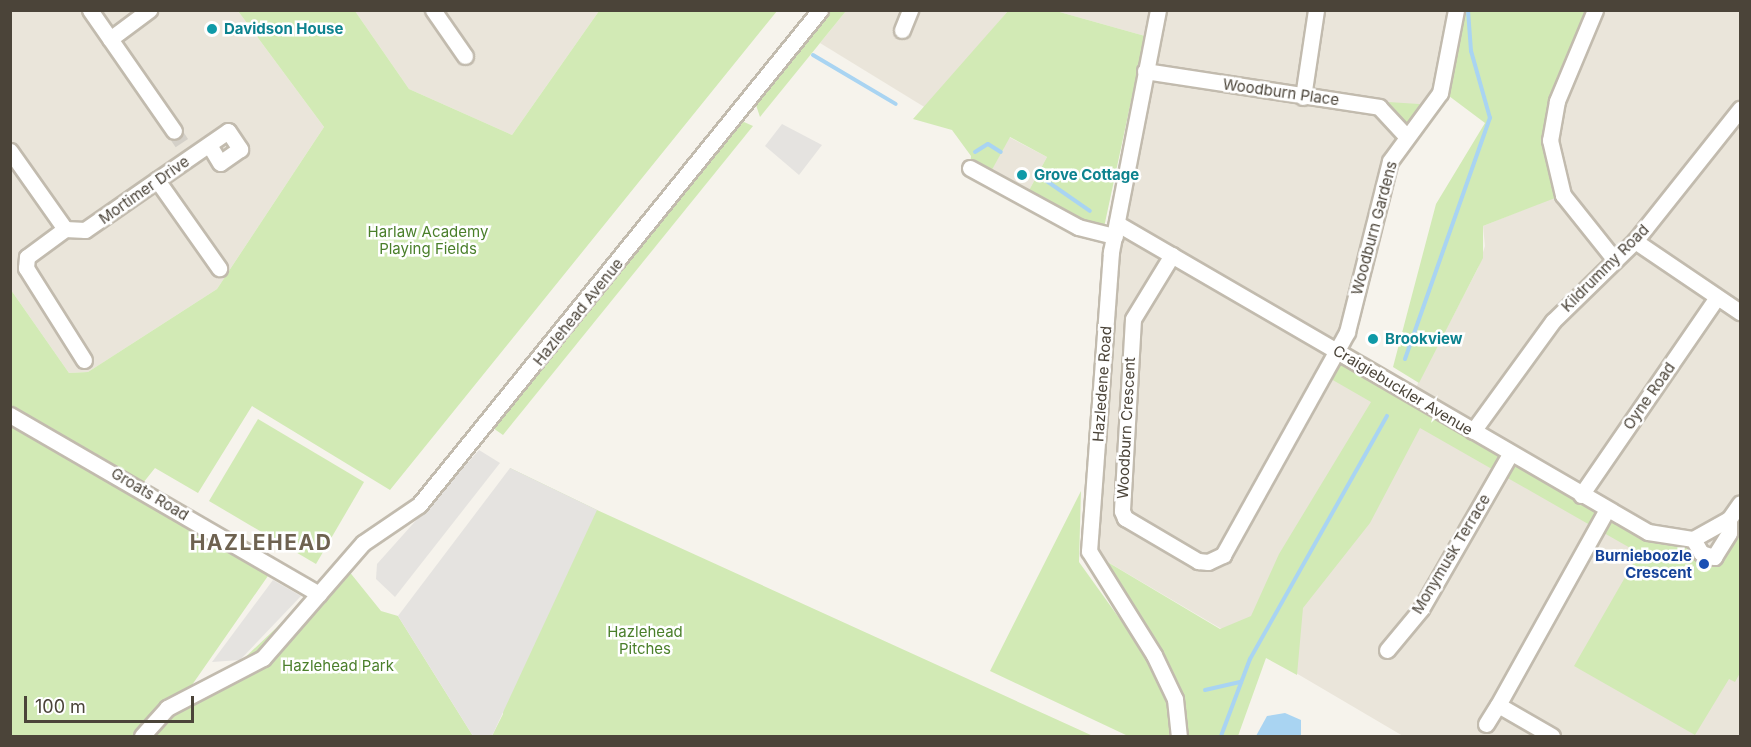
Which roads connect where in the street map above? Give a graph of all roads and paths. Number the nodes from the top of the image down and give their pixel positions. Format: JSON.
{"nodes":[{"id":1,"x":90,"y":10,"type":"edge"},
{"id":2,"x":149,"y":10,"type":"edge"},
{"id":3,"x":433,"y":10,"type":"edge"},
{"id":4,"x":820,"y":10,"type":"edge"},
{"id":5,"x":910,"y":10,"type":"edge"},
{"id":6,"x":1158,"y":10,"type":"edge"},
{"id":7,"x":1316,"y":10,"type":"edge"},
{"id":8,"x":1456,"y":10,"type":"edge"},
{"id":9,"x":1595,"y":10,"type":"edge"},
{"id":10,"x":903,"y":30,"type":"dead end"},
{"id":11,"x":110,"y":39,"type":"junction"},
{"id":12,"x":465,"y":56,"type":"dead end"},
{"id":13,"x":1145,"y":71,"type":"junction"},
{"id":14,"x":1303,"y":97,"type":"junction"},
{"id":15,"x":1740,"y":109,"type":"edge"},
{"id":16,"x":1406,"y":135,"type":"junction"},
{"id":17,"x":209,"y":145,"type":"dead end"},
{"id":18,"x":10,"y":151,"type":"edge"},
{"id":19,"x":192,"y":157,"type":"junction"},
{"id":20,"x":970,"y":168,"type":"dead end"},
{"id":21,"x":158,"y":180,"type":"junction"},
{"id":22,"x":65,"y":230,"type":"junction"},
{"id":23,"x":1117,"y":230,"type":"junction"},
{"id":24,"x":1635,"y":241,"type":"junction"},
{"id":25,"x":1172,"y":255,"type":"junction"},
{"id":26,"x":1614,"y":259,"type":"junction"},
{"id":27,"x":219,"y":268,"type":"dead end"},
{"id":28,"x":1718,"y":297,"type":"junction"},
{"id":29,"x":1740,"y":312,"type":"edge"},
{"id":30,"x":1337,"y":351,"type":"junction"},
{"id":31,"x":84,"y":360,"type":"dead end"},
{"id":32,"x":10,"y":415,"type":"edge"},
{"id":33,"x":1473,"y":431,"type":"junction"},
{"id":34,"x":1510,"y":454,"type":"junction"},
{"id":35,"x":1581,"y":495,"type":"junction"},
{"id":36,"x":1740,"y":503,"type":"edge"},
{"id":37,"x":1606,"y":509,"type":"junction"},
{"id":38,"x":1729,"y":519,"type":"junction"},
{"id":39,"x":1693,"y":539,"type":"junction"},
{"id":40,"x":319,"y":594,"type":"junction"},
{"id":41,"x":1387,"y":650,"type":"dead end"},
{"id":42,"x":1498,"y":705,"type":"junction"},
{"id":43,"x":1486,"y":724,"type":"dead end"},
{"id":44,"x":142,"y":736,"type":"edge"},
{"id":45,"x":1179,"y":736,"type":"edge"},
{"id":46,"x":1552,"y":736,"type":"edge"}],
"edges":[{"from":1,"to":11,"type":"street"},
{"from":2,"to":11,"type":"street"},
{"from":3,"to":12,"type":"street"},
{"from":4,"to":40,"type":"street","name":"Hazlehead Avenue"},
{"from":5,"to":10,"type":"street"},
{"from":6,"to":13,"type":"street","name":"Hazledene Road"},
{"from":7,"to":14,"type":"street"},
{"from":8,"to":16,"type":"street","name":"Woodburn Gardens"},
{"from":9,"to":26,"type":"street"},
{"from":11,"to":19,"type":"street"},
{"from":13,"to":14,"type":"street","name":"Woodburn Place"},
{"from":13,"to":23,"type":"street","name":"Hazledene Road"},
{"from":14,"to":16,"type":"street","name":"Woodburn Place"},
{"from":15,"to":24,"type":"street","name":"Kildrummy Road"},
{"from":16,"to":30,"type":"street","name":"Woodburn Gardens"},
{"from":17,"to":19,"type":"street","name":"Mortimer Drive"},
{"from":18,"to":22,"type":"street"},
{"from":19,"to":21,"type":"street","name":"Mortimer Drive"},
{"from":20,"to":23,"type":"street","name":"Craigiebuckler Avenue"},
{"from":21,"to":22,"type":"street","name":"Mortimer Drive"},
{"from":21,"to":27,"type":"street"},
{"from":22,"to":31,"type":"street","name":"Mortimer Drive"},
{"from":23,"to":25,"type":"street","name":"Craigiebuckler Avenue"},
{"from":23,"to":45,"type":"street","name":"Hazledene Road"},
{"from":24,"to":26,"type":"street","name":"Kildrummy Road"},
{"from":24,"to":28,"type":"street"},
{"from":25,"to":30,"type":"street","name":"Craigiebuckler Avenue"},
{"from":25,"to":30,"type":"street","name":"Woodburn Crescent"},
{"from":26,"to":33,"type":"street","name":"Kildrummy Road"},
{"from":28,"to":29,"type":"street"},
{"from":28,"to":35,"type":"street","name":"Oyne Road"},
{"from":30,"to":33,"type":"street","name":"Craigiebuckler Avenue"},
{"from":32,"to":40,"type":"street","name":"Groats Road"},
{"from":33,"to":34,"type":"street","name":"Craigiebuckler Avenue"},
{"from":34,"to":35,"type":"street","name":"Craigiebuckler Avenue"},
{"from":34,"to":41,"type":"street","name":"Monymusk Terrace"},
{"from":35,"to":37,"type":"street","name":"Craigiebuckler Avenue"},
{"from":36,"to":38,"type":"street"},
{"from":37,"to":39,"type":"street","name":"Craigiebuckler Avenue"},
{"from":37,"to":42,"type":"street"},
{"from":38,"to":39,"type":"street"},
{"from":38,"to":39,"type":"street"},
{"from":40,"to":44,"type":"street","name":"Hazlehead Avenue"},
{"from":42,"to":43,"type":"street"},
{"from":42,"to":46,"type":"street"}]}
